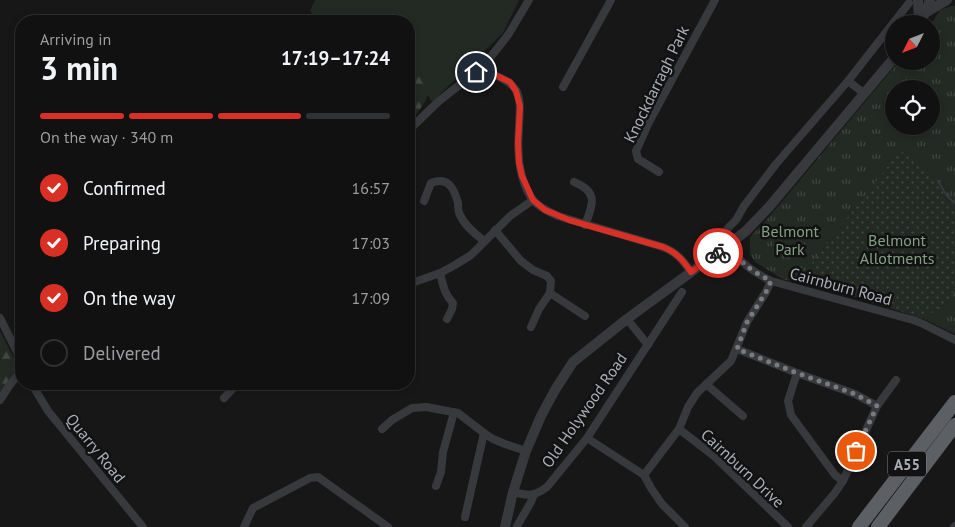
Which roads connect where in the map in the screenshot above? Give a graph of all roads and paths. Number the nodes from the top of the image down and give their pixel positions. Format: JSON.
{"nodes":[{"id":1,"x":529,"y":0,"type":"edge"},
{"id":2,"x":611,"y":0,"type":"edge"},
{"id":3,"x":715,"y":0,"type":"edge"},
{"id":4,"x":930,"y":0,"type":"edge"},
{"id":5,"x":947,"y":0,"type":"edge"},
{"id":6,"x":913,"y":2,"type":"edge"},
{"id":7,"x":925,"y":13,"type":"joint"},
{"id":8,"x":917,"y":15,"type":"edge"},
{"id":9,"x":885,"y":69,"type":"edge"},
{"id":10,"x":476,"y":72,"type":"junction"},
{"id":11,"x":848,"y":81,"type":"junction"},
{"id":12,"x":563,"y":87,"type":"dead end"},
{"id":13,"x":865,"y":94,"type":"junction"},
{"id":14,"x":415,"y":124,"type":"edge"},
{"id":15,"x":659,"y":172,"type":"dead end"},
{"id":16,"x":574,"y":182,"type":"dead end"},
{"id":17,"x":533,"y":200,"type":"junction"},
{"id":18,"x":424,"y":201,"type":"dead end"},
{"id":19,"x":736,"y":220,"type":"junction"},
{"id":20,"x":585,"y":225,"type":"junction"},
{"id":21,"x":495,"y":230,"type":"junction"},
{"id":22,"x":746,"y":231,"type":"junction"},
{"id":23,"x":725,"y":241,"type":"junction"},
{"id":24,"x":484,"y":242,"type":"junction"},
{"id":25,"x":691,"y":272,"type":"junction"},
{"id":26,"x":440,"y":273,"type":"junction"},
{"id":27,"x":771,"y":281,"type":"junction"},
{"id":28,"x":415,"y":282,"type":"edge"},
{"id":29,"x":682,"y":292,"type":"dead end"},
{"id":30,"x":550,"y":293,"type":"junction"},
{"id":31,"x":585,"y":316,"type":"dead end"},
{"id":32,"x":0,"y":318,"type":"edge"},
{"id":33,"x":447,"y":319,"type":"dead end"},
{"id":34,"x":628,"y":319,"type":"junction"},
{"id":35,"x":531,"y":326,"type":"dead end"},
{"id":36,"x":955,"y":340,"type":"edge"},
{"id":37,"x":648,"y":345,"type":"junction"},
{"id":38,"x":15,"y":348,"type":"edge"},
{"id":39,"x":737,"y":349,"type":"junction"},
{"id":40,"x":797,"y":373,"type":"junction"},
{"id":41,"x":15,"y":379,"type":"edge"},
{"id":42,"x":896,"y":380,"type":"dead end"},
{"id":43,"x":706,"y":384,"type":"junction"},
{"id":44,"x":34,"y":390,"type":"edge"},
{"id":45,"x":232,"y":390,"type":"edge"},
{"id":46,"x":224,"y":398,"type":"dead end"},
{"id":47,"x":0,"y":400,"type":"edge"},
{"id":48,"x":955,"y":402,"type":"edge"},
{"id":49,"x":877,"y":406,"type":"junction"},
{"id":50,"x":454,"y":412,"type":"junction"},
{"id":51,"x":743,"y":416,"type":"dead end"},
{"id":52,"x":955,"y":425,"type":"edge"},
{"id":53,"x":382,"y":429,"type":"dead end"},
{"id":54,"x":680,"y":429,"type":"junction"},
{"id":55,"x":484,"y":434,"type":"junction"},
{"id":56,"x":587,"y":438,"type":"junction"},
{"id":57,"x":526,"y":450,"type":"junction"},
{"id":58,"x":644,"y":475,"type":"junction"},
{"id":59,"x":843,"y":481,"type":"junction"},
{"id":60,"x":436,"y":486,"type":"dead end"},
{"id":61,"x":513,"y":492,"type":"junction"},
{"id":62,"x":534,"y":494,"type":"junction"},
{"id":63,"x":465,"y":517,"type":"dead end"},
{"id":64,"x":246,"y":526,"type":"edge"},
{"id":65,"x":517,"y":526,"type":"dead end"},
{"id":66,"x":144,"y":527,"type":"edge"},
{"id":67,"x":388,"y":527,"type":"edge"},
{"id":68,"x":506,"y":527,"type":"edge"},
{"id":69,"x":685,"y":527,"type":"edge"},
{"id":70,"x":788,"y":527,"type":"edge"},
{"id":71,"x":806,"y":527,"type":"edge"},
{"id":72,"x":860,"y":527,"type":"edge"},
{"id":73,"x":878,"y":527,"type":"edge"}],
"edges":[{"from":1,"to":10,"type":"street"},
{"from":2,"to":12,"type":"street"},
{"from":3,"to":15,"type":"street","name":"Knockdarragh Park"},
{"from":4,"to":7,"type":"street"},
{"from":5,"to":7,"type":"street"},
{"from":6,"to":8,"type":"street"},
{"from":6,"to":11,"type":"street","name":"Old Holywood Road"},
{"from":9,"to":13,"type":"street","name":"Old Holywood Road"},
{"from":10,"to":14,"type":"street"},
{"from":10,"to":17,"type":"street"},
{"from":11,"to":13,"type":"street"},
{"from":11,"to":19,"type":"street","name":"Old Holywood Road"},
{"from":13,"to":22,"type":"street","name":"Old Holywood Road"},
{"from":16,"to":20,"type":"street"},
{"from":17,"to":20,"type":"street"},
{"from":17,"to":21,"type":"street"},
{"from":18,"to":24,"type":"street"},
{"from":19,"to":22,"type":"street"},
{"from":19,"to":23,"type":"street","name":"Old Holywood Road"},
{"from":20,"to":25,"type":"street"},
{"from":21,"to":24,"type":"street"},
{"from":21,"to":30,"type":"street"},
{"from":22,"to":23,"type":"street","name":"Old Holywood Road"},
{"from":23,"to":25,"type":"street","name":"Old Holywood Road"},
{"from":23,"to":27,"type":"street","name":"Cairnburn Road"},
{"from":24,"to":26,"type":"street"},
{"from":25,"to":34,"type":"street","name":"Old Holywood Road"},
{"from":26,"to":28,"type":"street"},
{"from":26,"to":33,"type":"street"},
{"from":27,"to":36,"type":"street","name":"Cairnburn Road"},
{"from":27,"to":39,"type":"street"},
{"from":29,"to":37,"type":"street","name":"Old Holywood Road"},
{"from":30,"to":31,"type":"street"},
{"from":30,"to":35,"type":"street"},
{"from":32,"to":38,"type":"street"},
{"from":34,"to":37,"type":"street","name":"Old Holywood Road"},
{"from":34,"to":57,"type":"street","name":"Old Holywood Road"},
{"from":37,"to":56,"type":"street","name":"Old Holywood Road"},
{"from":39,"to":40,"type":"street"},
{"from":39,"to":43,"type":"street"},
{"from":40,"to":49,"type":"street"},
{"from":40,"to":59,"type":"street"},
{"from":41,"to":47,"type":"street"},
{"from":42,"to":49,"type":"street"},
{"from":43,"to":51,"type":"street"},
{"from":43,"to":54,"type":"street"},
{"from":44,"to":66,"type":"street","name":"Quarry Road"},
{"from":45,"to":46,"type":"street"},
{"from":48,"to":72,"type":"highway","number":"A55"},
{"from":49,"to":59,"type":"street"},
{"from":50,"to":53,"type":"street"},
{"from":50,"to":55,"type":"street"},
{"from":50,"to":60,"type":"street"},
{"from":52,"to":73,"type":"highway","number":"A55"},
{"from":54,"to":58,"type":"street"},
{"from":54,"to":70,"type":"street","name":"Cairnburn Drive"},
{"from":55,"to":57,"type":"street"},
{"from":55,"to":63,"type":"street"},
{"from":56,"to":58,"type":"street"},
{"from":56,"to":62,"type":"street","name":"Old Holywood Road"},
{"from":57,"to":61,"type":"street","name":"Old Holywood Road"},
{"from":58,"to":69,"type":"street"},
{"from":59,"to":71,"type":"street"},
{"from":61,"to":62,"type":"street"},
{"from":61,"to":68,"type":"street","name":"Old Holywood Road"},
{"from":62,"to":65,"type":"street"},
{"from":64,"to":67,"type":"street"}]}
